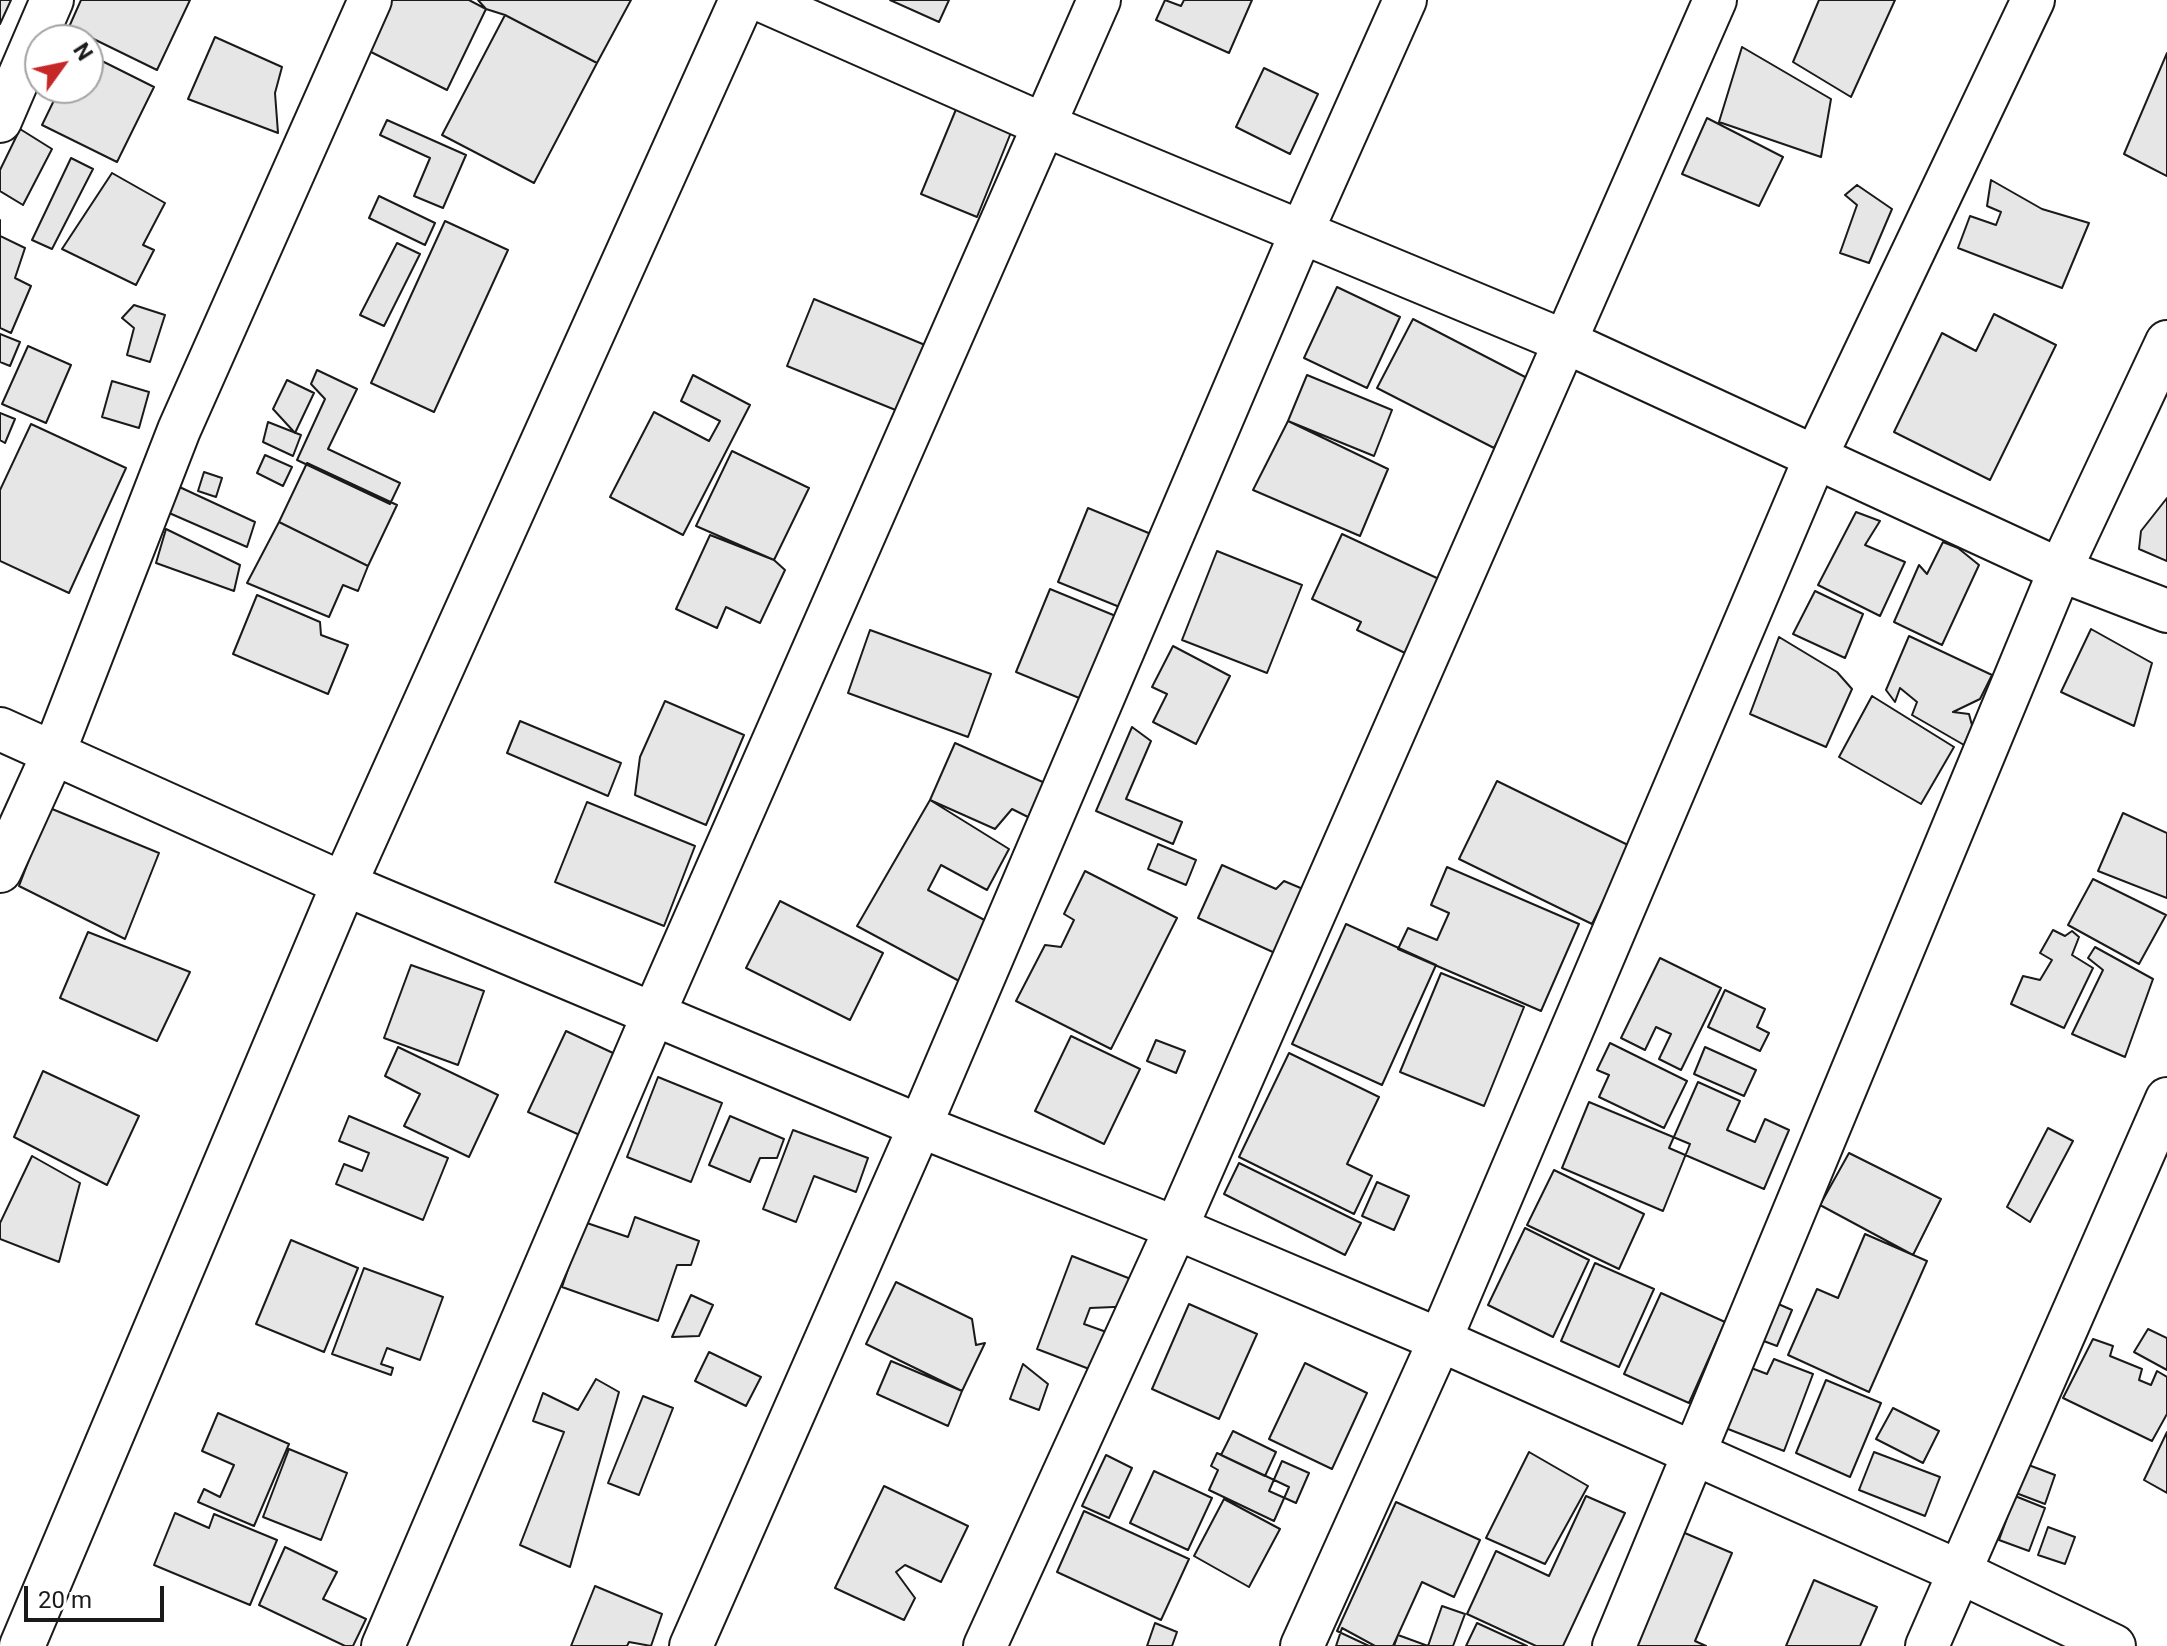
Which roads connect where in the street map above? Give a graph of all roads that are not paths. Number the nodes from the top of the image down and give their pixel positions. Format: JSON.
{"nodes":[{"id":1,"x":52,"y":0,"type":"edge"},
{"id":2,"x":370,"y":0,"type":"edge"},
{"id":3,"x":742,"y":0,"type":"edge"},
{"id":4,"x":761,"y":0,"type":"edge"},
{"id":5,"x":1099,"y":0,"type":"edge"},
{"id":6,"x":1405,"y":0,"type":"edge"},
{"id":7,"x":1715,"y":0,"type":"edge"},
{"id":8,"x":2033,"y":0,"type":"edge"},
{"id":9,"x":0,"y":121,"type":"edge"},
{"id":10,"x":1044,"y":125,"type":"junction"},
{"id":11,"x":1302,"y":231,"type":"junction"},
{"id":12,"x":1566,"y":342,"type":"junction"},
{"id":13,"x":2167,"y":342,"type":"edge"},
{"id":14,"x":1816,"y":456,"type":"junction"},
{"id":15,"x":2060,"y":570,"type":"junction"},
{"id":16,"x":2167,"y":611,"type":"edge"},
{"id":17,"x":0,"y":729,"type":"edge"},
{"id":18,"x":54,"y":752,"type":"junction"},
{"id":19,"x":0,"y":871,"type":"edge"},
{"id":20,"x":344,"y":884,"type":"junction"},
{"id":21,"x":654,"y":1013,"type":"junction"},
{"id":22,"x":2167,"y":1099,"type":"edge"},
{"id":23,"x":920,"y":1126,"type":"junction"},
{"id":24,"x":1176,"y":1228,"type":"junction"},
{"id":25,"x":1440,"y":1340,"type":"junction"},
{"id":26,"x":1695,"y":1455,"type":"junction"},
{"id":27,"x":1960,"y":1572,"type":"junction"},
{"id":28,"x":22,"y":1646,"type":"edge"},
{"id":29,"x":383,"y":1646,"type":"edge"},
{"id":30,"x":691,"y":1646,"type":"edge"},
{"id":31,"x":985,"y":1646,"type":"edge"},
{"id":32,"x":1302,"y":1646,"type":"edge"},
{"id":33,"x":1614,"y":1646,"type":"edge"},
{"id":34,"x":1927,"y":1646,"type":"edge"},
{"id":35,"x":2114,"y":1646,"type":"edge"}],
"edges":[{"from":1,"to":9,"type":"street"},
{"from":2,"to":18,"type":"street"},
{"from":3,"to":20,"type":"street"},
{"from":4,"to":10,"type":"street"},
{"from":5,"to":10,"type":"street"},
{"from":6,"to":11,"type":"street"},
{"from":7,"to":12,"type":"street"},
{"from":8,"to":14,"type":"street"},
{"from":10,"to":11,"type":"street"},
{"from":10,"to":21,"type":"street"},
{"from":11,"to":12,"type":"street"},
{"from":11,"to":23,"type":"street"},
{"from":12,"to":14,"type":"street"},
{"from":12,"to":24,"type":"street"},
{"from":13,"to":15,"type":"street"},
{"from":14,"to":15,"type":"street"},
{"from":14,"to":25,"type":"street"},
{"from":15,"to":16,"type":"street"},
{"from":15,"to":26,"type":"street"},
{"from":17,"to":18,"type":"street"},
{"from":18,"to":19,"type":"street"},
{"from":18,"to":20,"type":"street"},
{"from":20,"to":21,"type":"street"},
{"from":20,"to":28,"type":"street"},
{"from":21,"to":23,"type":"street"},
{"from":21,"to":29,"type":"street"},
{"from":22,"to":27,"type":"street"},
{"from":23,"to":24,"type":"street"},
{"from":23,"to":30,"type":"street"},
{"from":24,"to":25,"type":"street"},
{"from":24,"to":31,"type":"street"},
{"from":25,"to":26,"type":"street"},
{"from":25,"to":32,"type":"street"},
{"from":26,"to":27,"type":"street"},
{"from":26,"to":33,"type":"street"},
{"from":27,"to":34,"type":"street"},
{"from":27,"to":35,"type":"street"}]}
